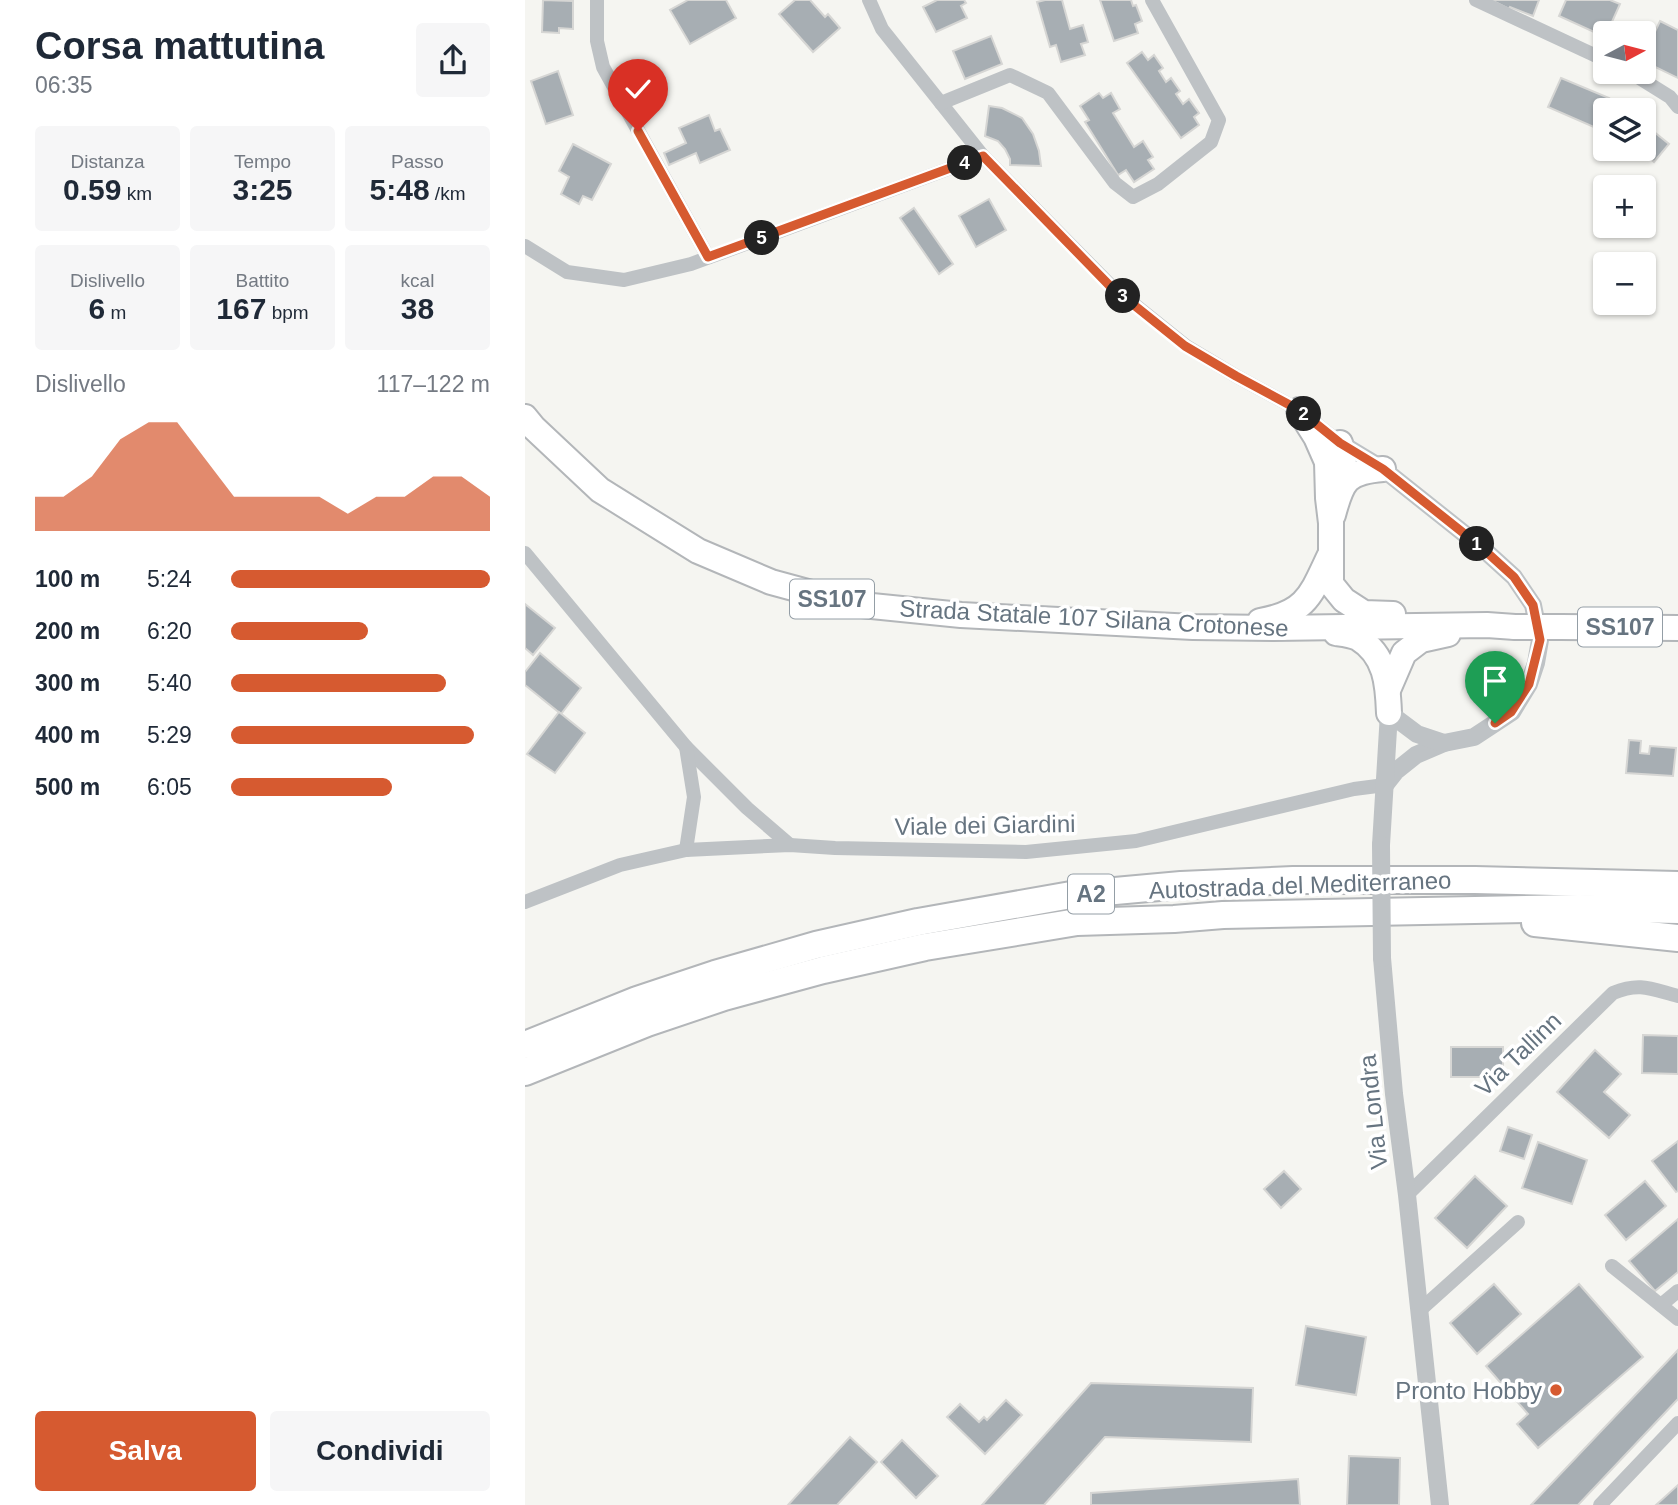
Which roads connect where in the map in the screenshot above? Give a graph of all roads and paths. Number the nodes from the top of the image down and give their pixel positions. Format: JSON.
{"nodes":[{"id":1,"x":597,"y":0,"type":"edge"},
{"id":2,"x":869,"y":0,"type":"edge"},
{"id":3,"x":1152,"y":0,"type":"edge"},
{"id":4,"x":1476,"y":0,"type":"edge"},
{"id":5,"x":1593,"y":54,"type":"edge"},
{"id":6,"x":1649,"y":84,"type":"edge"},
{"id":7,"x":941,"y":103,"type":"junction"},
{"id":8,"x":1678,"y":107,"type":"edge"},
{"id":9,"x":983,"y":156,"type":"junction"},
{"id":10,"x":525,"y":246,"type":"edge"},
{"id":11,"x":708,"y":257,"type":"junction"},
{"id":12,"x":1299,"y":410,"type":"joint"},
{"id":13,"x":525,"y":417,"type":"edge"},
{"id":14,"x":1333,"y":453,"type":"junction"},
{"id":15,"x":1383,"y":469,"type":"junction"},
{"id":16,"x":1339,"y":493,"type":"junction"},
{"id":17,"x":1331,"y":523,"type":"junction"},
{"id":18,"x":525,"y":552,"type":"edge"},
{"id":19,"x":1331,"y":554,"type":"junction"},
{"id":20,"x":1487,"y":625,"type":"junction"},
{"id":21,"x":1193,"y":627,"type":"junction"},
{"id":22,"x":1515,"y":627,"type":"junction"},
{"id":23,"x":1273,"y":628,"type":"junction"},
{"id":24,"x":1678,"y":628,"type":"edge"},
{"id":25,"x":1389,"y":701,"type":"junction"},
{"id":26,"x":1417,"y":734,"type":"junction"},
{"id":27,"x":1387,"y":742,"type":"junction"},
{"id":28,"x":1444,"y":743,"type":"junction"},
{"id":29,"x":686,"y":747,"type":"junction"},
{"id":30,"x":1416,"y":755,"type":"junction"},
{"id":31,"x":1385,"y":785,"type":"junction"},
{"id":32,"x":790,"y":845,"type":"junction"},
{"id":33,"x":686,"y":850,"type":"junction"},
{"id":34,"x":1678,"y":869,"type":"edge"},
{"id":35,"x":1577,"y":882,"type":"junction"},
{"id":36,"x":1678,"y":885,"type":"edge"},
{"id":37,"x":525,"y":902,"type":"edge"},
{"id":38,"x":1678,"y":910,"type":"edge"},
{"id":39,"x":1223,"y":915,"type":"junction"},
{"id":40,"x":1678,"y":939,"type":"edge"},
{"id":41,"x":1678,"y":996,"type":"edge"},
{"id":42,"x":525,"y":1045,"type":"edge"},
{"id":43,"x":525,"y":1072,"type":"edge"},
{"id":44,"x":1407,"y":1195,"type":"junction"},
{"id":45,"x":1518,"y":1222,"type":"dead end"},
{"id":46,"x":1612,"y":1266,"type":"dead end"},
{"id":47,"x":1678,"y":1291,"type":"edge"},
{"id":48,"x":1661,"y":1305,"type":"junction"},
{"id":49,"x":1419,"y":1311,"type":"junction"},
{"id":50,"x":1678,"y":1319,"type":"edge"},
{"id":51,"x":1678,"y":1423,"type":"edge"},
{"id":52,"x":1440,"y":1505,"type":"edge"},
{"id":53,"x":1600,"y":1505,"type":"edge"}],
"edges":[{"from":1,"to":11,"type":"street"},
{"from":2,"to":7,"type":"street"},
{"from":3,"to":7,"type":"street"},
{"from":4,"to":5,"type":"street"},
{"from":6,"to":8,"type":"street"},
{"from":7,"to":9,"type":"street"},
{"from":9,"to":11,"type":"street"},
{"from":9,"to":12,"type":"street"},
{"from":10,"to":11,"type":"street"},
{"from":12,"to":14,"type":"highway"},
{"from":13,"to":21,"type":"highway","name":"Strada Statale 107 Silana Crotonese","number":"SS107"},
{"from":14,"to":15,"type":"street"},
{"from":14,"to":16,"type":"highway"},
{"from":14,"to":17,"type":"highway"},
{"from":15,"to":16,"type":"highway"},
{"from":15,"to":28,"type":"street"},
{"from":16,"to":17,"type":"highway"},
{"from":17,"to":19,"type":"highway"},
{"from":18,"to":29,"type":"street"},
{"from":19,"to":20,"type":"highway"},
{"from":19,"to":21,"type":"highway"},
{"from":20,"to":22,"type":"highway","name":"Strada Statale 107 Silana Crotonese","number":"SS107"},
{"from":20,"to":23,"type":"highway","name":"Strada Statale 107 Silana Crotonese","number":"SS107"},
{"from":21,"to":23,"type":"highway","name":"Strada Statale 107 Silana Crotonese","number":"SS107"},
{"from":22,"to":24,"type":"highway","name":"Strada Statale 107 Silana Crotonese","number":"SS107","bridge":true},
{"from":22,"to":25,"type":"highway"},
{"from":23,"to":25,"type":"highway"},
{"from":25,"to":26,"type":"street"},
{"from":25,"to":27,"type":"street","name":"Via Londra"},
{"from":26,"to":27,"type":"street"},
{"from":26,"to":28,"type":"street"},
{"from":27,"to":30,"type":"street"},
{"from":27,"to":31,"type":"street","name":"Via Londra"},
{"from":28,"to":30,"type":"street"},
{"from":29,"to":32,"type":"street"},
{"from":29,"to":33,"type":"street"},
{"from":30,"to":31,"type":"street"},
{"from":31,"to":32,"type":"street","name":"Viale dei Giardini"},
{"from":31,"to":44,"type":"street","name":"Via Londra","bridge":true},
{"from":32,"to":33,"type":"street","name":"Viale dei Giardini"},
{"from":33,"to":37,"type":"street","name":"Viale dei Giardini"},
{"from":34,"to":35,"type":"highway"},
{"from":35,"to":36,"type":"highway","name":"Autostrada del Mediterraneo","number":"A2"},
{"from":35,"to":42,"type":"highway","name":"Autostrada del Mediterraneo","number":"A2"},
{"from":38,"to":39,"type":"highway","name":"Autostrada del Mediterraneo","number":"A2"},
{"from":39,"to":40,"type":"highway"},
{"from":39,"to":43,"type":"highway","name":"Autostrada del Mediterraneo","number":"A2"},
{"from":41,"to":44,"type":"street","name":"Via Tallinn"},
{"from":44,"to":49,"type":"street","name":"Via Londra"},
{"from":45,"to":49,"type":"street"},
{"from":46,"to":48,"type":"street"},
{"from":47,"to":48,"type":"street"},
{"from":48,"to":50,"type":"street"},
{"from":49,"to":52,"type":"street","name":"Via Londra"},
{"from":51,"to":53,"type":"street"}]}
